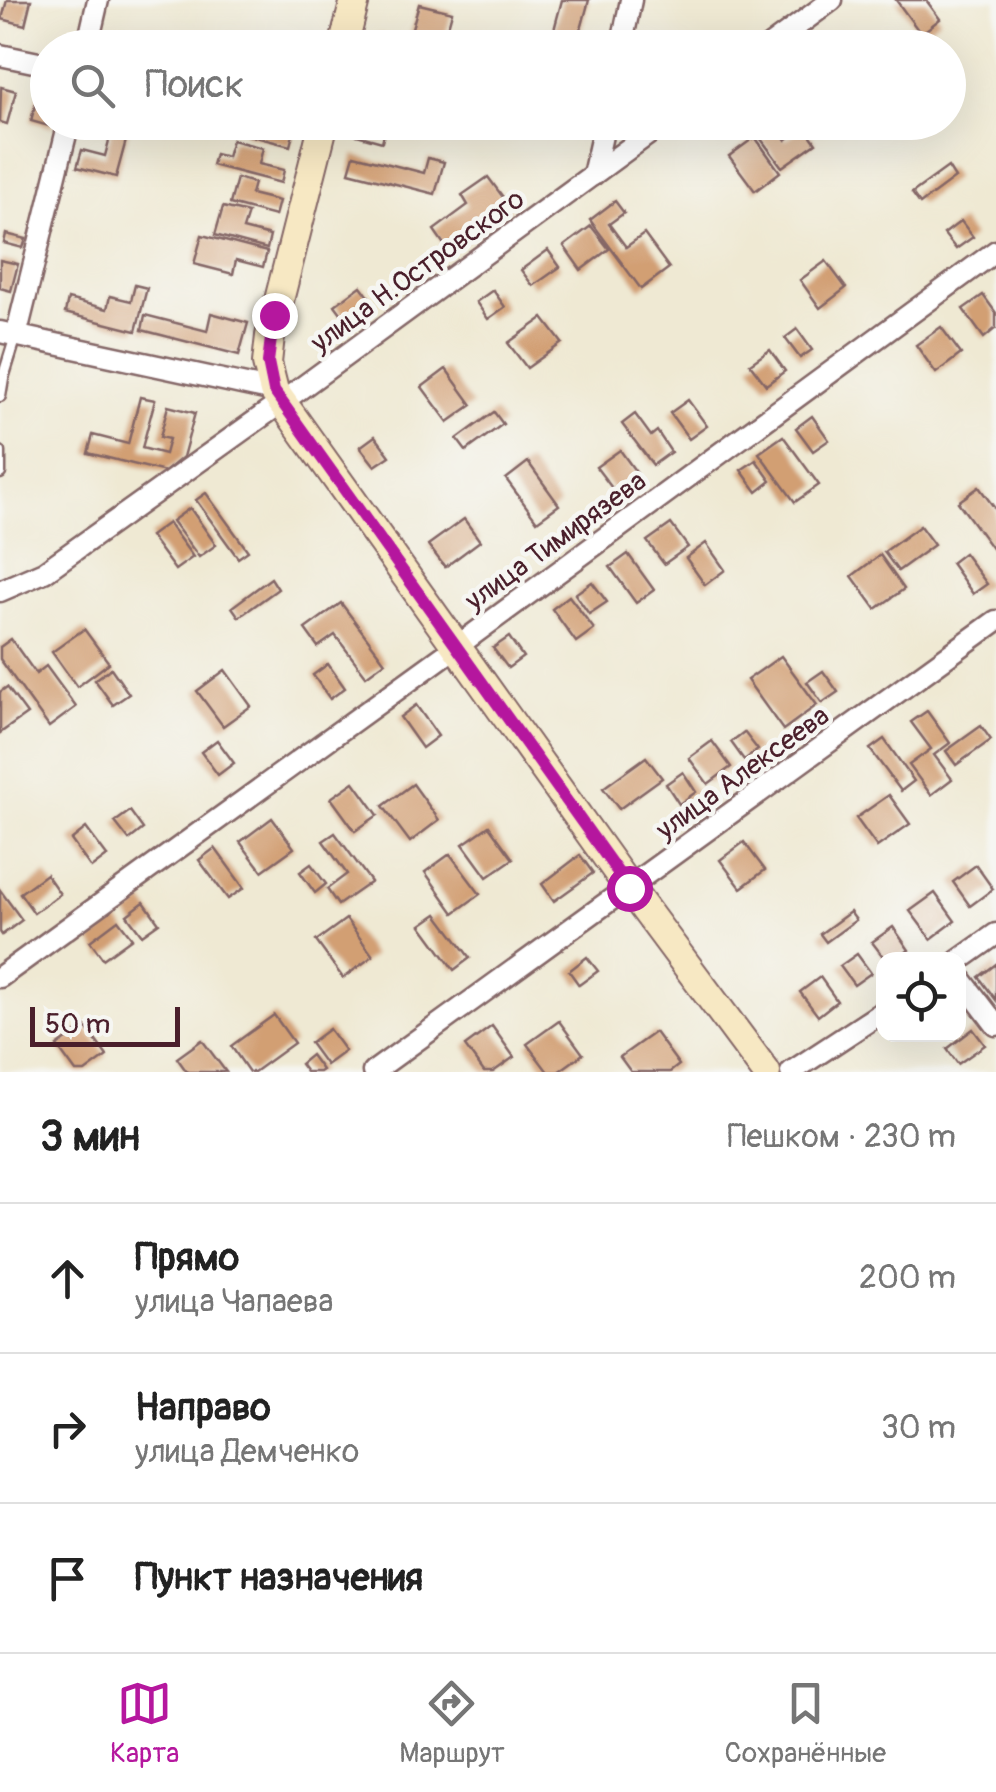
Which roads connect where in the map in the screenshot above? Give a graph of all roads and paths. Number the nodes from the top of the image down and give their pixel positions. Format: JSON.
{"nodes":[{"id":1,"x":98,"y":0,"type":"edge"},
{"id":2,"x":355,"y":0,"type":"edge"},
{"id":3,"x":631,"y":0,"type":"edge"},
{"id":4,"x":832,"y":0,"type":"edge"},
{"id":5,"x":91,"y":30,"type":"edge"},
{"id":6,"x":348,"y":30,"type":"edge"},
{"id":7,"x":624,"y":30,"type":"edge"},
{"id":8,"x":791,"y":30,"type":"edge"},
{"id":9,"x":0,"y":55,"type":"edge"},
{"id":10,"x":30,"y":61,"type":"edge"},
{"id":11,"x":63,"y":140,"type":"edge"},
{"id":12,"x":319,"y":140,"type":"edge"},
{"id":13,"x":600,"y":140,"type":"edge"},
{"id":14,"x":641,"y":140,"type":"edge"},
{"id":15,"x":593,"y":175,"type":"junction"},
{"id":16,"x":996,"y":251,"type":"edge"},
{"id":17,"x":8,"y":334,"type":"edge"},
{"id":18,"x":0,"y":396,"type":"edge"},
{"id":19,"x":278,"y":397,"type":"junction"},
{"id":20,"x":0,"y":452,"type":"edge"},
{"id":21,"x":0,"y":473,"type":"edge"},
{"id":22,"x":0,"y":591,"type":"edge"},
{"id":23,"x":996,"y":620,"type":"edge"},
{"id":24,"x":456,"y":647,"type":"junction"},
{"id":25,"x":629,"y":888,"type":"junction"},
{"id":26,"x":996,"y":934,"type":"edge"},
{"id":27,"x":966,"y":955,"type":"edge"},
{"id":28,"x":0,"y":976,"type":"edge"},
{"id":29,"x":966,"y":986,"type":"edge"},
{"id":30,"x":876,"y":1016,"type":"edge"},
{"id":31,"x":996,"y":1025,"type":"edge"},
{"id":32,"x":373,"y":1072,"type":"edge"},
{"id":33,"x":766,"y":1072,"type":"edge"},
{"id":34,"x":791,"y":1072,"type":"edge"}],
"edges":[{"from":1,"to":5,"type":"street"},
{"from":2,"to":6,"type":"street"},
{"from":3,"to":7,"type":"street"},
{"from":4,"to":8,"type":"street"},
{"from":9,"to":10,"type":"street"},
{"from":11,"to":17,"type":"street"},
{"from":12,"to":19,"type":"street"},
{"from":13,"to":15,"type":"street"},
{"from":14,"to":15,"type":"street","name":"улица Н.Островского"},
{"from":15,"to":19,"type":"street","name":"улица Н.Островского"},
{"from":16,"to":24,"type":"street","name":"улица Тимирязева"},
{"from":17,"to":18,"type":"lane"},
{"from":17,"to":19,"type":"street"},
{"from":19,"to":22,"type":"street","name":"улица Н.Островского"},
{"from":19,"to":24,"type":"street"},
{"from":20,"to":21,"type":"lane"},
{"from":23,"to":25,"type":"street","name":"улица Алексеева"},
{"from":24,"to":25,"type":"street"},
{"from":24,"to":28,"type":"street","name":"улица Тимирязева"},
{"from":25,"to":32,"type":"street","name":"улица Алексеева"},
{"from":25,"to":33,"type":"street"},
{"from":26,"to":27,"type":"street"},
{"from":29,"to":31,"type":"street"},
{"from":30,"to":34,"type":"street"}]}
